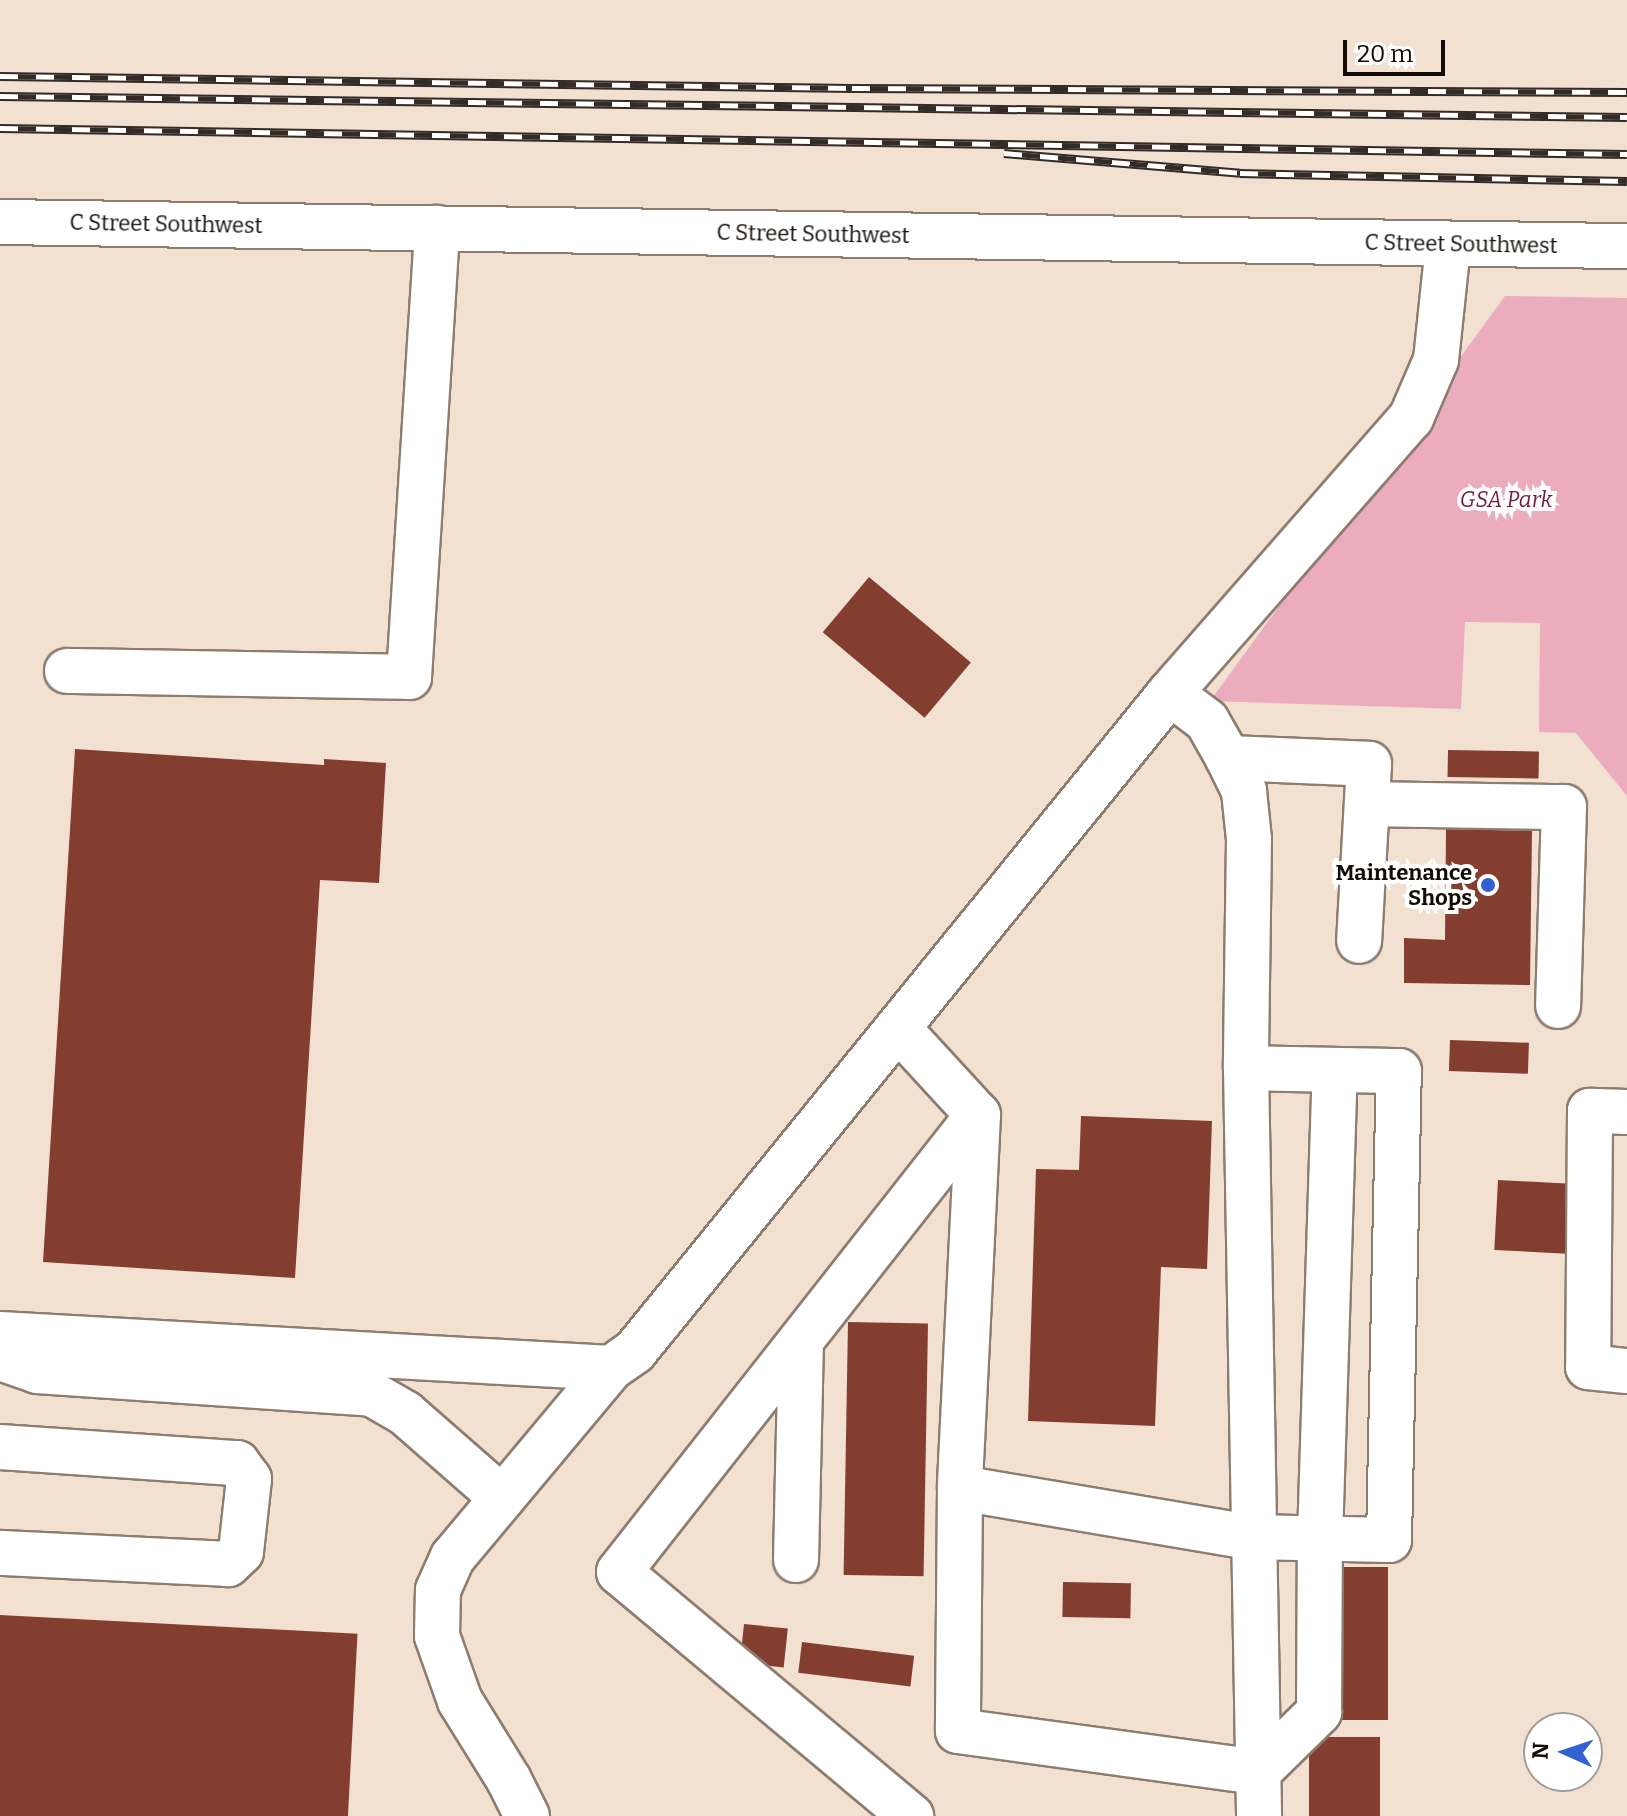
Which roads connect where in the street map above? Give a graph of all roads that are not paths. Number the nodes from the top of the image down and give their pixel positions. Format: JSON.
{"nodes":[{"id":1,"x":0,"y":222,"type":"edge"},
{"id":2,"x":437,"y":228,"type":"junction"},
{"id":3,"x":1448,"y":245,"type":"junction"},
{"id":4,"x":1627,"y":246,"type":"edge"},
{"id":5,"x":67,"y":671,"type":"dead end"},
{"id":6,"x":1170,"y":693,"type":"junction"},
{"id":7,"x":1228,"y":758,"type":"junction"},
{"id":8,"x":1367,"y":804,"type":"junction"},
{"id":9,"x":1359,"y":941,"type":"dead end"},
{"id":10,"x":1558,"y":1006,"type":"dead end"},
{"id":11,"x":898,"y":1028,"type":"junction"},
{"id":12,"x":1246,"y":1068,"type":"junction"},
{"id":13,"x":1335,"y":1070,"type":"junction"},
{"id":14,"x":1609,"y":1112,"type":"edge"},
{"id":15,"x":978,"y":1115,"type":"junction"},
{"id":16,"x":0,"y":1334,"type":"edge"},
{"id":17,"x":801,"y":1341,"type":"junction"},
{"id":18,"x":0,"y":1358,"type":"edge"},
{"id":19,"x":611,"y":1368,"type":"junction"},
{"id":20,"x":1627,"y":1371,"type":"edge"},
{"id":21,"x":0,"y":1447,"type":"edge"},
{"id":22,"x":960,"y":1488,"type":"junction"},
{"id":23,"x":502,"y":1498,"type":"junction"},
{"id":24,"x":1251,"y":1537,"type":"junction"},
{"id":25,"x":1320,"y":1539,"type":"junction"},
{"id":26,"x":0,"y":1553,"type":"edge"},
{"id":27,"x":796,"y":1560,"type":"dead end"},
{"id":28,"x":1258,"y":1772,"type":"junction"},
{"id":29,"x":527,"y":1816,"type":"edge"},
{"id":30,"x":911,"y":1816,"type":"edge"},
{"id":31,"x":1259,"y":1816,"type":"edge"}],
"edges":[{"from":1,"to":2,"type":"main road","name":"C Street Southwest"},
{"from":2,"to":3,"type":"main road","name":"C Street Southwest"},
{"from":2,"to":5,"type":"main road"},
{"from":3,"to":4,"type":"main road","name":"C Street Southwest"},
{"from":3,"to":6,"type":"main road"},
{"from":6,"to":7,"type":"main road"},
{"from":6,"to":11,"type":"main road"},
{"from":7,"to":8,"type":"main road"},
{"from":7,"to":12,"type":"main road"},
{"from":8,"to":9,"type":"main road"},
{"from":8,"to":10,"type":"main road"},
{"from":11,"to":15,"type":"main road"},
{"from":11,"to":19,"type":"main road"},
{"from":12,"to":13,"type":"main road"},
{"from":12,"to":24,"type":"main road"},
{"from":13,"to":25,"type":"main road"},
{"from":13,"to":25,"type":"main road"},
{"from":14,"to":20,"type":"main road"},
{"from":15,"to":17,"type":"main road"},
{"from":15,"to":22,"type":"main road"},
{"from":16,"to":19,"type":"main road"},
{"from":17,"to":27,"type":"main road"},
{"from":17,"to":30,"type":"main road"},
{"from":18,"to":23,"type":"main road"},
{"from":19,"to":23,"type":"main road"},
{"from":21,"to":26,"type":"main road"},
{"from":22,"to":24,"type":"main road"},
{"from":22,"to":28,"type":"main road"},
{"from":23,"to":29,"type":"main road"},
{"from":24,"to":25,"type":"main road"},
{"from":24,"to":28,"type":"main road"},
{"from":25,"to":28,"type":"main road"},
{"from":28,"to":31,"type":"main road"}]}
